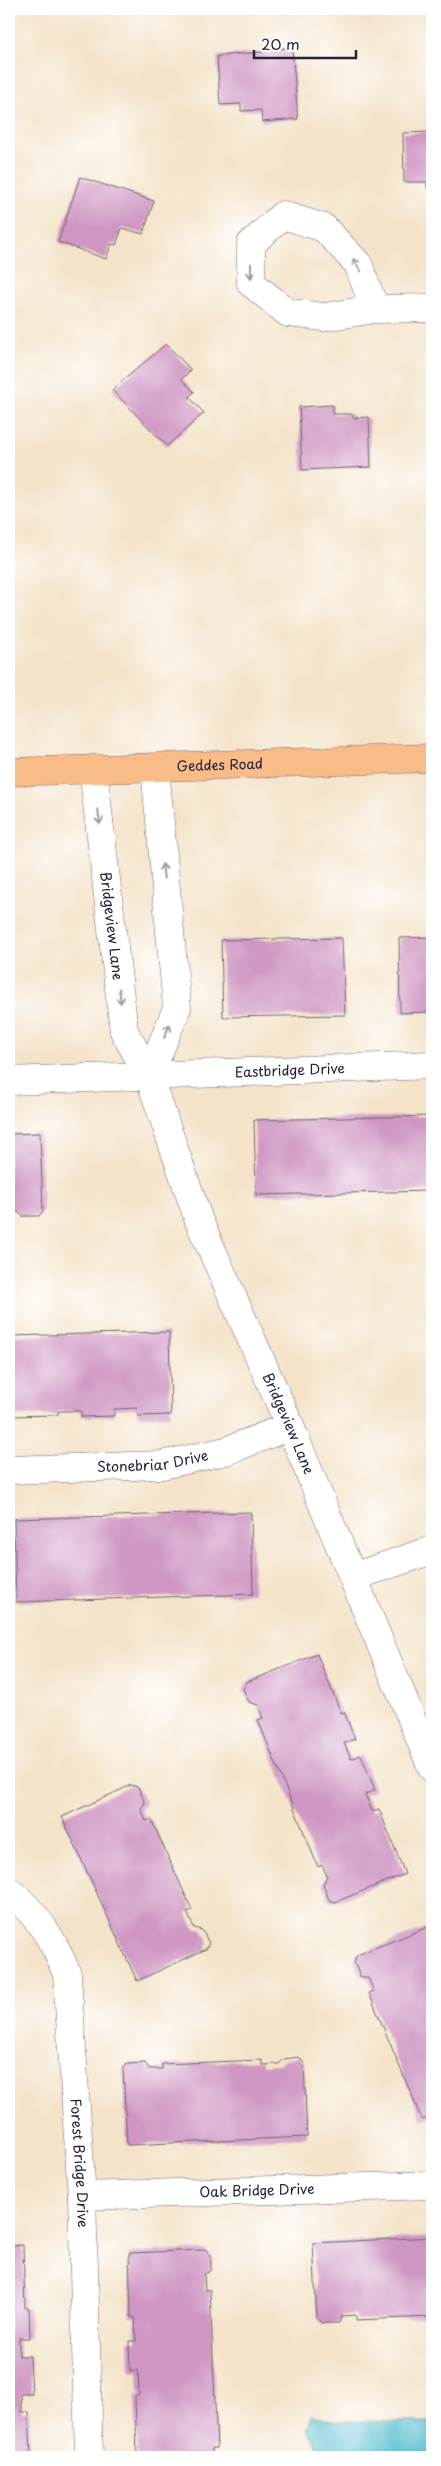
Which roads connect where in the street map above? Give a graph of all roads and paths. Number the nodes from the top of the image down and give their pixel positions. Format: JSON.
{"nodes":[{"id":1,"x":432,"y":308,"type":"edge"},
{"id":2,"x":375,"y":309,"type":"junction"},
{"id":3,"x":432,"y":758,"type":"edge"},
{"id":4,"x":155,"y":768,"type":"junction"},
{"id":5,"x":93,"y":769,"type":"junction"},
{"id":6,"x":9,"y":772,"type":"edge"},
{"id":7,"x":432,"y":1065,"type":"edge"},
{"id":8,"x":149,"y":1076,"type":"junction"},
{"id":9,"x":9,"y":1080,"type":"edge"},
{"id":10,"x":290,"y":1426,"type":"junction"},
{"id":11,"x":9,"y":1470,"type":"edge"},
{"id":12,"x":432,"y":1550,"type":"edge"},
{"id":13,"x":353,"y":1577,"type":"junction"},
{"id":14,"x":432,"y":1768,"type":"edge"},
{"id":15,"x":9,"y":1891,"type":"edge"},
{"id":16,"x":432,"y":2185,"type":"edge"},
{"id":17,"x":82,"y":2196,"type":"junction"},
{"id":18,"x":89,"y":2457,"type":"edge"}],
"edges":[{"from":1,"to":2,"type":"street"},
{"from":2,"to":2,"type":"street","one_way":true},
{"from":3,"to":4,"type":"main road","name":"Geddes Road"},
{"from":4,"to":5,"type":"main road","name":"Geddes Road"},
{"from":8,"to":4,"type":"street","one_way":true},
{"from":5,"to":6,"type":"main road","name":"Geddes Road"},
{"from":5,"to":8,"type":"street","name":"Bridgeview Lane","one_way":true},
{"from":7,"to":8,"type":"street","name":"Eastbridge Drive"},
{"from":8,"to":9,"type":"street","name":"Eastbridge Drive"},
{"from":8,"to":10,"type":"street","name":"Bridgeview Lane"},
{"from":10,"to":11,"type":"street","name":"Stonebriar Drive"},
{"from":10,"to":13,"type":"street","name":"Bridgeview Lane"},
{"from":12,"to":13,"type":"street"},
{"from":13,"to":14,"type":"street","name":"Bridgeview Lane"},
{"from":15,"to":17,"type":"street","name":"Forest Bridge Drive"},
{"from":16,"to":17,"type":"street","name":"Oak Bridge Drive"},
{"from":17,"to":18,"type":"street","name":"Forest Bridge Drive"}]}
